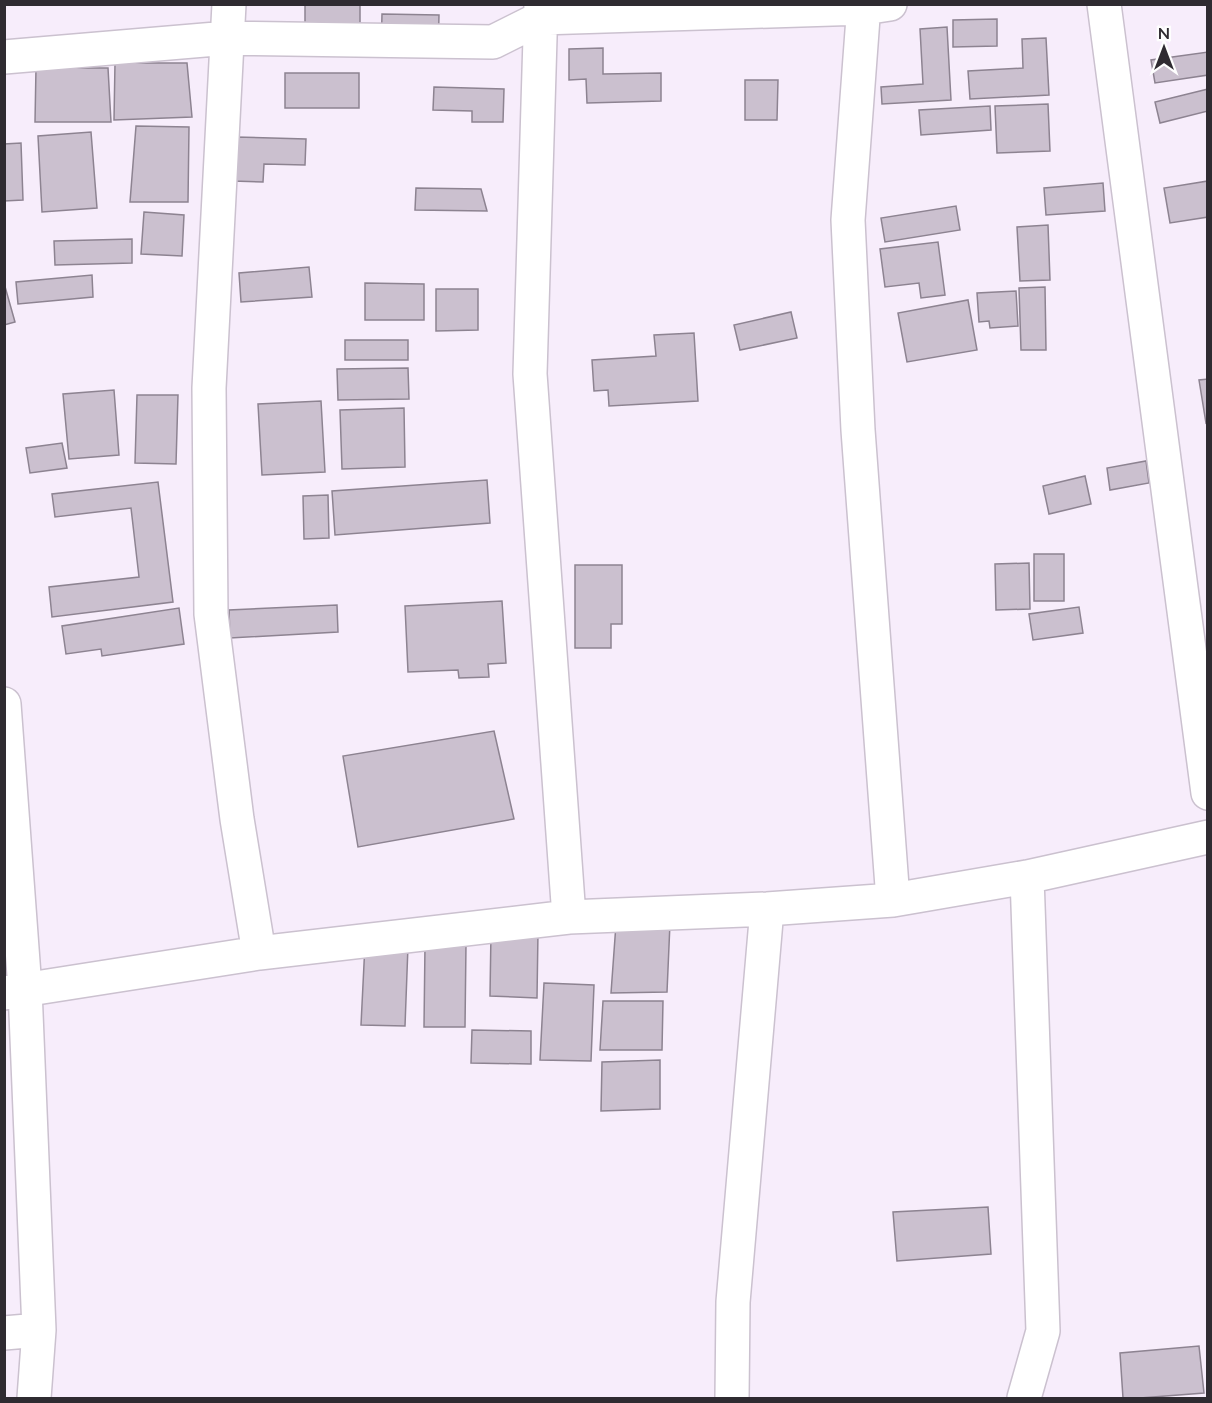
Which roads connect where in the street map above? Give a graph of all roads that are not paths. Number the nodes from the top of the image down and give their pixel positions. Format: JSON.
{"nodes":[{"id":1,"x":229,"y":4,"type":"edge"},
{"id":2,"x":1104,"y":4,"type":"edge"},
{"id":3,"x":873,"y":6,"type":"edge"},
{"id":4,"x":541,"y":11,"type":"edge"},
{"id":5,"x":228,"y":38,"type":"junction"},
{"id":6,"x":4,"y":57,"type":"edge"},
{"id":7,"x":4,"y":704,"type":"edge"},
{"id":8,"x":1208,"y":793,"type":"edge"},
{"id":9,"x":1208,"y":837,"type":"edge"},
{"id":10,"x":1027,"y":878,"type":"junction"},
{"id":11,"x":893,"y":900,"type":"junction"},
{"id":12,"x":768,"y":909,"type":"junction"},
{"id":13,"x":569,"y":917,"type":"junction"},
{"id":14,"x":259,"y":953,"type":"junction"},
{"id":15,"x":15,"y":991,"type":"edge"},
{"id":16,"x":39,"y":1330,"type":"junction"},
{"id":17,"x":4,"y":1333,"type":"edge"},
{"id":18,"x":34,"y":1398,"type":"edge"},
{"id":19,"x":732,"y":1398,"type":"edge"},
{"id":20,"x":1024,"y":1398,"type":"edge"}],
"edges":[{"from":1,"to":5,"type":"street"},
{"from":2,"to":8,"type":"street"},
{"from":3,"to":4,"type":"street"},
{"from":3,"to":11,"type":"street"},
{"from":4,"to":5,"type":"street"},
{"from":4,"to":13,"type":"street"},
{"from":5,"to":6,"type":"street"},
{"from":5,"to":14,"type":"street"},
{"from":7,"to":15,"type":"street"},
{"from":9,"to":10,"type":"street"},
{"from":10,"to":11,"type":"street"},
{"from":10,"to":20,"type":"street"},
{"from":11,"to":12,"type":"street"},
{"from":12,"to":13,"type":"street"},
{"from":12,"to":19,"type":"street"},
{"from":13,"to":14,"type":"street"},
{"from":14,"to":15,"type":"street"},
{"from":15,"to":16,"type":"street"},
{"from":16,"to":17,"type":"street"},
{"from":16,"to":18,"type":"street"}]}
